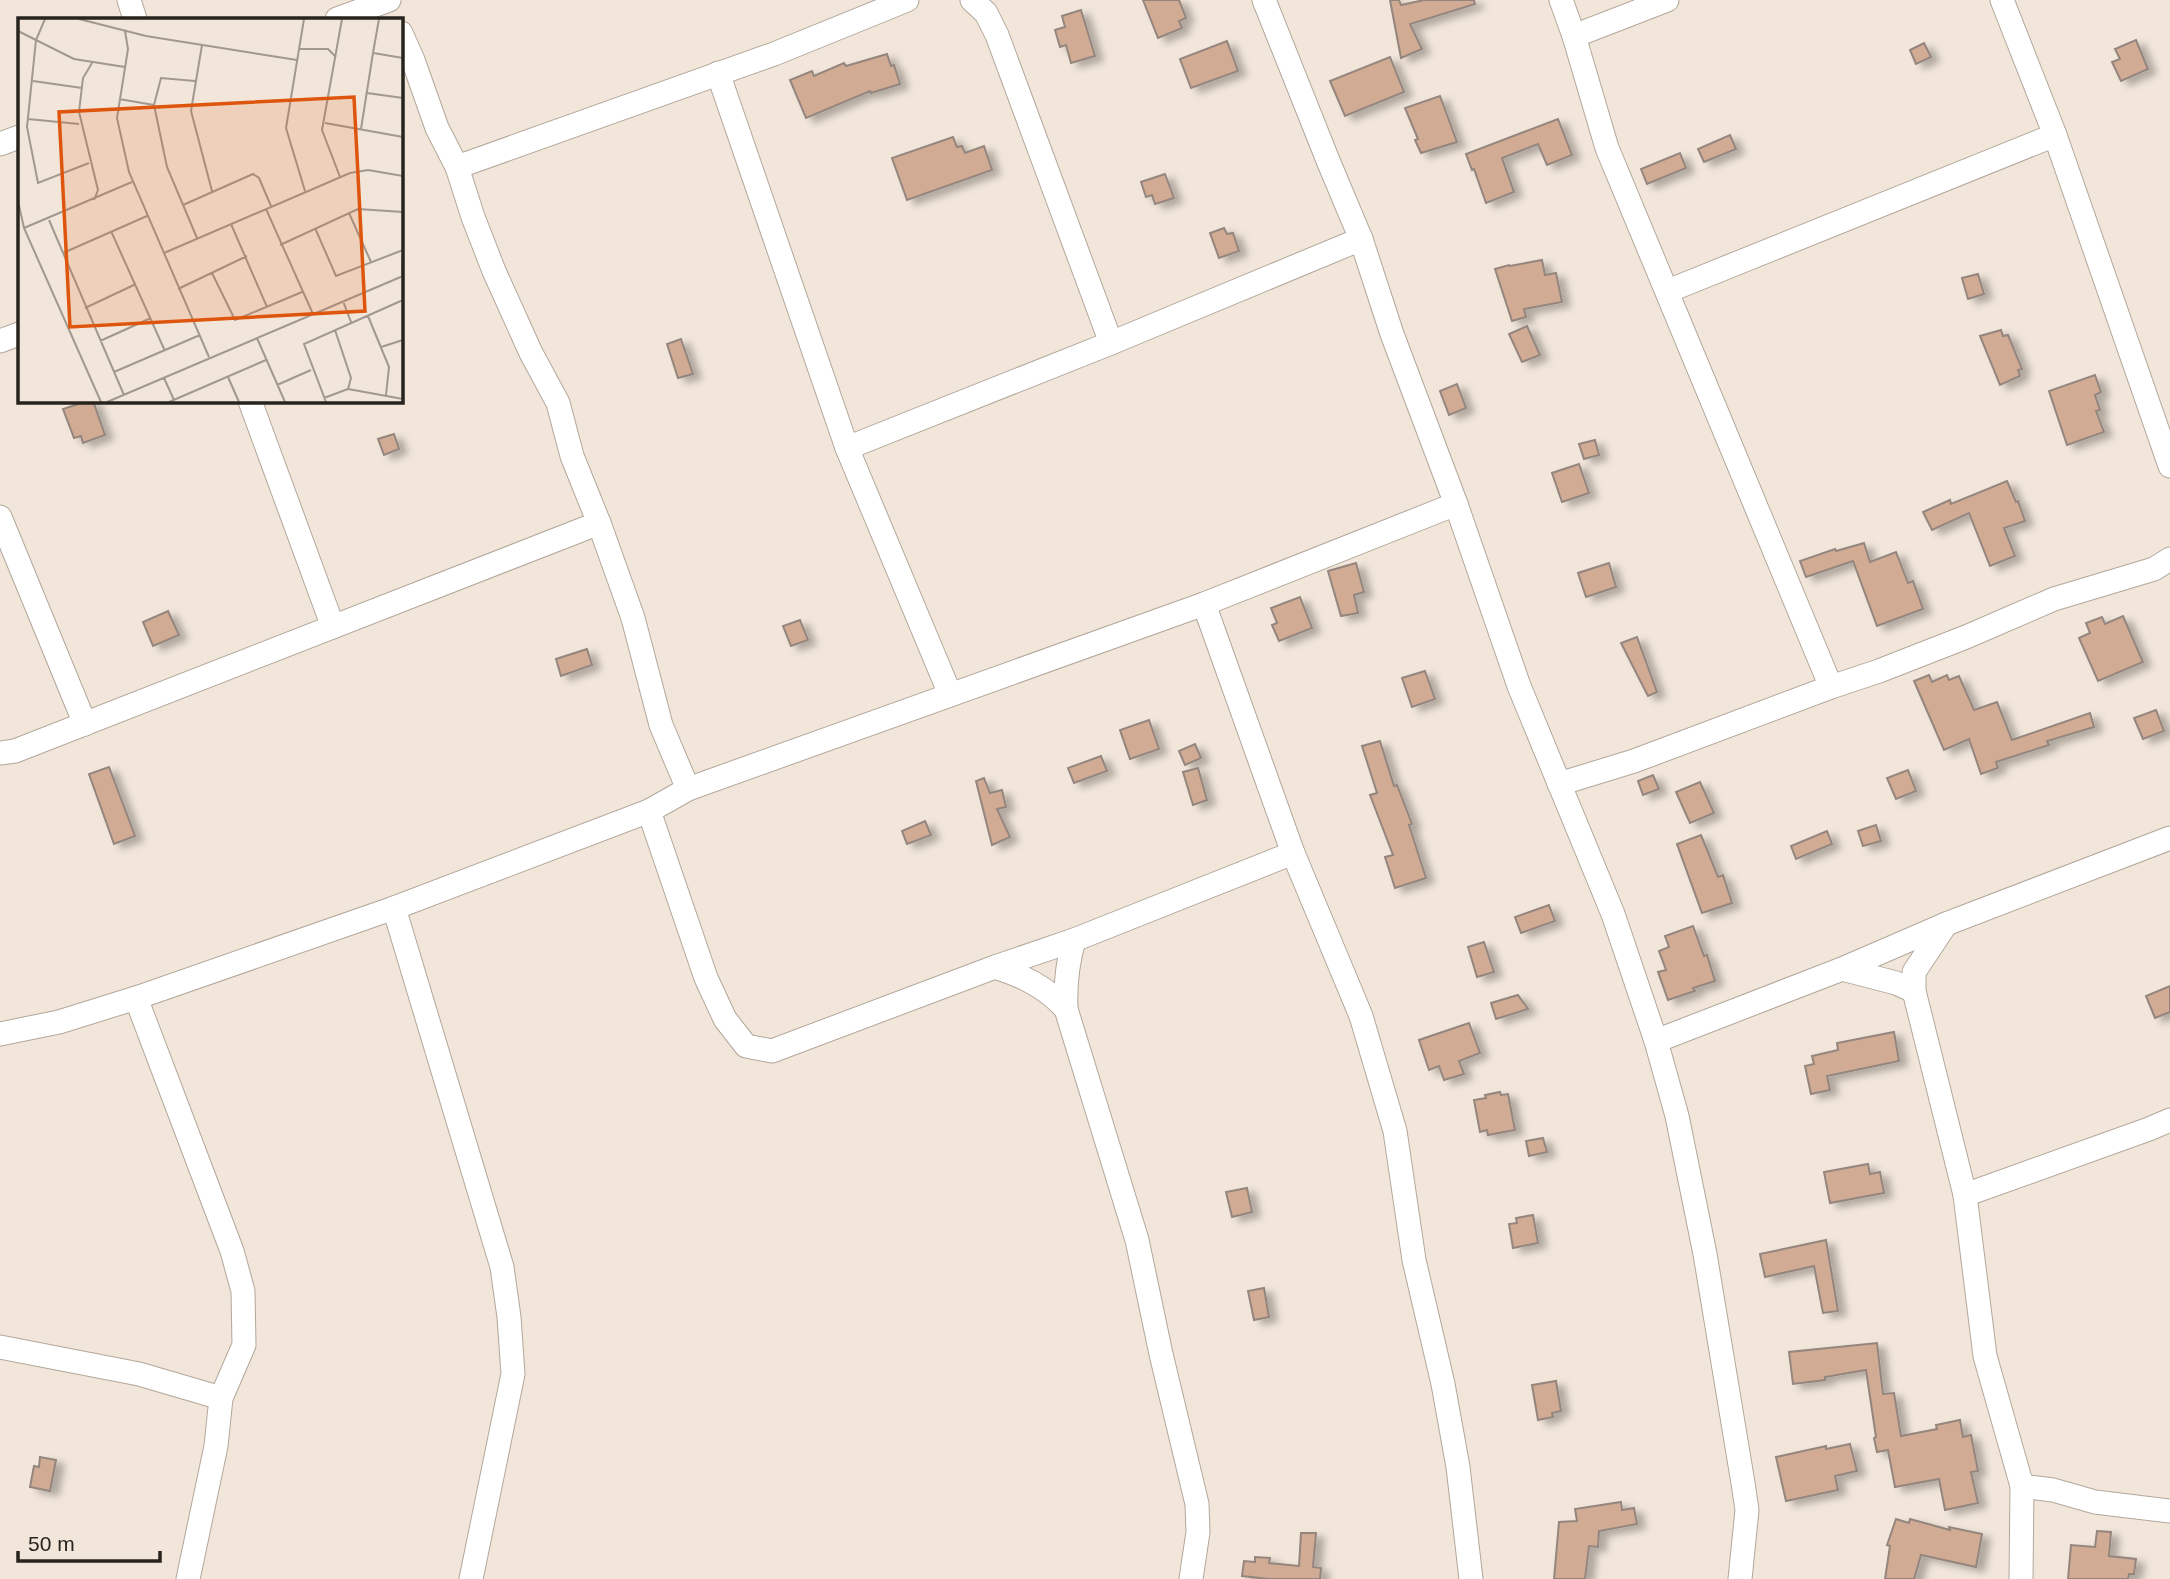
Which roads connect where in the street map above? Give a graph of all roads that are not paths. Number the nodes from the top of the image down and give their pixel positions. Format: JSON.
{"nodes":[{"id":1,"x":129,"y":0,"type":"edge"},
{"id":2,"x":907,"y":0,"type":"edge"},
{"id":3,"x":971,"y":0,"type":"edge"},
{"id":4,"x":1264,"y":0,"type":"edge"},
{"id":5,"x":1561,"y":0,"type":"edge"},
{"id":6,"x":1667,"y":0,"type":"edge"},
{"id":7,"x":2001,"y":0,"type":"edge"},
{"id":8,"x":390,"y":7,"type":"edge"},
{"id":9,"x":135,"y":18,"type":"edge"},
{"id":10,"x":341,"y":18,"type":"edge"},
{"id":11,"x":402,"y":35,"type":"edge"},
{"id":12,"x":1574,"y":36,"type":"junction"},
{"id":13,"x":718,"y":73,"type":"junction"},
{"id":14,"x":2055,"y":135,"type":"junction"},
{"id":15,"x":18,"y":137,"type":"edge"},
{"id":16,"x":0,"y":144,"type":"edge"},
{"id":17,"x":457,"y":167,"type":"junction"},
{"id":18,"x":1362,"y":239,"type":"junction"},
{"id":19,"x":1668,"y":291,"type":"junction"},
{"id":20,"x":18,"y":334,"type":"edge"},
{"id":21,"x":0,"y":341,"type":"edge"},
{"id":22,"x":1111,"y":343,"type":"junction"},
{"id":23,"x":250,"y":402,"type":"edge"},
{"id":24,"x":847,"y":448,"type":"junction"},
{"id":25,"x":2170,"y":466,"type":"edge"},
{"id":26,"x":1456,"y":504,"type":"junction"},
{"id":27,"x":0,"y":517,"type":"edge"},
{"id":28,"x":599,"y":523,"type":"junction"},
{"id":29,"x":2170,"y":559,"type":"edge"},
{"id":30,"x":1204,"y":604,"type":"junction"},
{"id":31,"x":333,"y":627,"type":"junction"},
{"id":32,"x":1831,"y":687,"type":"junction"},
{"id":33,"x":950,"y":694,"type":"junction"},
{"id":34,"x":85,"y":724,"type":"junction"},
{"id":35,"x":0,"y":753,"type":"edge"},
{"id":36,"x":1559,"y":784,"type":"junction"},
{"id":37,"x":688,"y":789,"type":"junction"},
{"id":38,"x":649,"y":811,"type":"junction"},
{"id":39,"x":2170,"y":838,"type":"edge"},
{"id":40,"x":1293,"y":853,"type":"junction"},
{"id":41,"x":394,"y":908,"type":"junction"},
{"id":42,"x":1946,"y":924,"type":"junction"},
{"id":43,"x":1074,"y":940,"type":"junction"},
{"id":44,"x":995,"y":967,"type":"junction"},
{"id":45,"x":1842,"y":969,"type":"junction"},
{"id":46,"x":1914,"y":991,"type":"junction"},
{"id":47,"x":136,"y":998,"type":"junction"},
{"id":48,"x":1066,"y":1009,"type":"junction"},
{"id":49,"x":0,"y":1034,"type":"edge"},
{"id":50,"x":1656,"y":1041,"type":"junction"},
{"id":51,"x":2170,"y":1119,"type":"edge"},
{"id":52,"x":1965,"y":1195,"type":"junction"},
{"id":53,"x":0,"y":1347,"type":"edge"},
{"id":54,"x":221,"y":1398,"type":"junction"},
{"id":55,"x":2022,"y":1486,"type":"junction"},
{"id":56,"x":2170,"y":1511,"type":"edge"},
{"id":57,"x":188,"y":1579,"type":"edge"},
{"id":58,"x":471,"y":1579,"type":"edge"},
{"id":59,"x":1191,"y":1579,"type":"edge"},
{"id":60,"x":1471,"y":1579,"type":"edge"},
{"id":61,"x":1740,"y":1579,"type":"edge"},
{"id":62,"x":2021,"y":1579,"type":"edge"}],
"edges":[{"from":1,"to":9,"type":"street"},
{"from":2,"to":13,"type":"street"},
{"from":3,"to":22,"type":"street"},
{"from":4,"to":18,"type":"street"},
{"from":5,"to":12,"type":"street"},
{"from":6,"to":12,"type":"street"},
{"from":7,"to":14,"type":"street"},
{"from":8,"to":10,"type":"street"},
{"from":11,"to":17,"type":"street"},
{"from":12,"to":19,"type":"street"},
{"from":13,"to":17,"type":"street"},
{"from":13,"to":24,"type":"street"},
{"from":14,"to":19,"type":"street"},
{"from":14,"to":25,"type":"street"},
{"from":15,"to":16,"type":"street"},
{"from":17,"to":28,"type":"street"},
{"from":18,"to":22,"type":"street"},
{"from":18,"to":26,"type":"street"},
{"from":19,"to":32,"type":"street"},
{"from":20,"to":21,"type":"street"},
{"from":22,"to":24,"type":"street"},
{"from":23,"to":31,"type":"street"},
{"from":24,"to":33,"type":"street"},
{"from":26,"to":30,"type":"street"},
{"from":26,"to":36,"type":"street"},
{"from":27,"to":34,"type":"street"},
{"from":28,"to":31,"type":"street"},
{"from":28,"to":37,"type":"street"},
{"from":29,"to":32,"type":"street"},
{"from":30,"to":33,"type":"street"},
{"from":30,"to":40,"type":"street"},
{"from":31,"to":34,"type":"street"},
{"from":32,"to":36,"type":"street"},
{"from":33,"to":37,"type":"street"},
{"from":34,"to":35,"type":"street"},
{"from":36,"to":50,"type":"street"},
{"from":37,"to":38,"type":"street"},
{"from":38,"to":41,"type":"street"},
{"from":38,"to":44,"type":"street"},
{"from":39,"to":42,"type":"street"},
{"from":40,"to":43,"type":"street"},
{"from":40,"to":60,"type":"street"},
{"from":41,"to":47,"type":"street"},
{"from":41,"to":58,"type":"street"},
{"from":42,"to":45,"type":"street"},
{"from":42,"to":46,"type":"street"},
{"from":43,"to":44,"type":"street"},
{"from":43,"to":48,"type":"street"},
{"from":44,"to":48,"type":"street"},
{"from":45,"to":46,"type":"street"},
{"from":45,"to":50,"type":"street"},
{"from":46,"to":52,"type":"street"},
{"from":47,"to":49,"type":"street"},
{"from":47,"to":54,"type":"street"},
{"from":48,"to":59,"type":"street"},
{"from":50,"to":61,"type":"street"},
{"from":51,"to":52,"type":"street"},
{"from":52,"to":55,"type":"street"},
{"from":53,"to":54,"type":"street"},
{"from":54,"to":57,"type":"street"},
{"from":55,"to":56,"type":"street"},
{"from":55,"to":62,"type":"street"}]}
